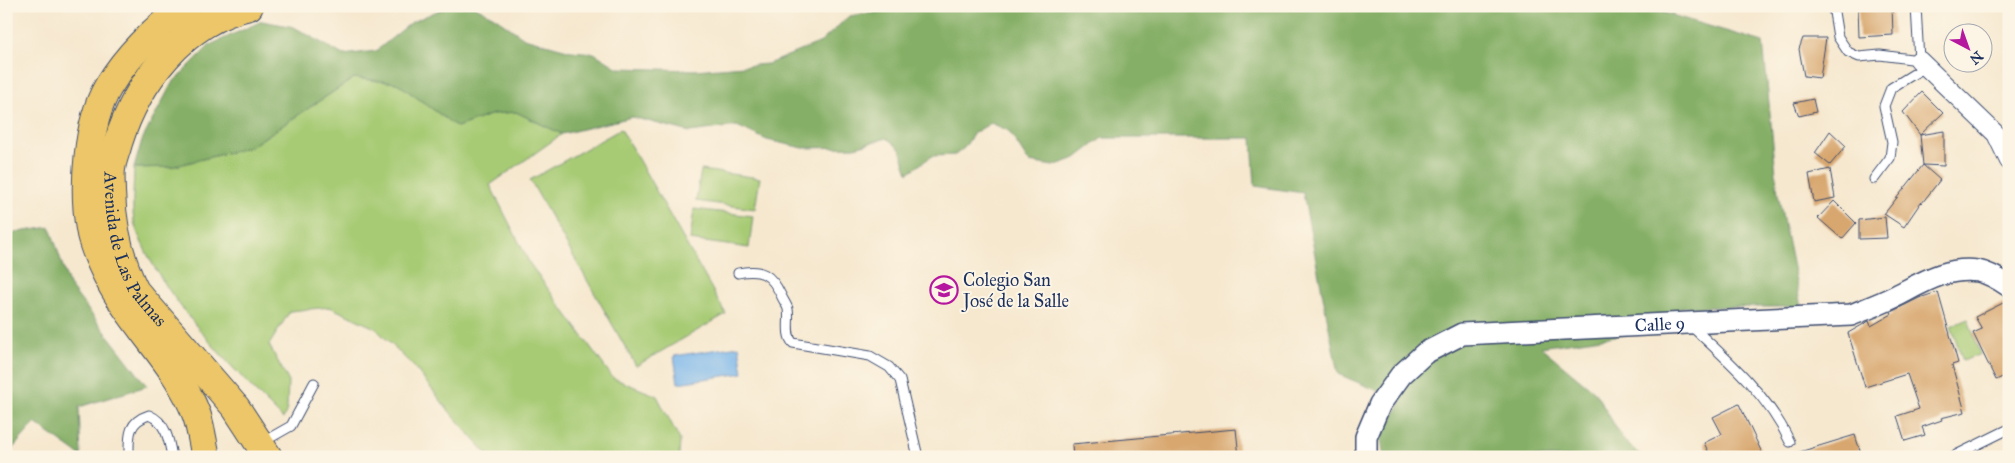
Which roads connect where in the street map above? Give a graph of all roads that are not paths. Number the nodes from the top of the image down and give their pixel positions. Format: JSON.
{"nodes":[{"id":1,"x":187,"y":6,"type":"edge"},
{"id":2,"x":249,"y":6,"type":"edge"},
{"id":3,"x":1833,"y":6,"type":"edge"},
{"id":4,"x":1916,"y":6,"type":"edge"},
{"id":5,"x":1922,"y":63,"type":"junction"},
{"id":6,"x":2009,"y":161,"type":"edge"},
{"id":7,"x":1874,"y":179,"type":"dead end"},
{"id":8,"x":738,"y":273,"type":"dead end"},
{"id":9,"x":2009,"y":286,"type":"edge"},
{"id":10,"x":1689,"y":324,"type":"junction"},
{"id":11,"x":314,"y":383,"type":"dead end"},
{"id":12,"x":2009,"y":429,"type":"edge"},
{"id":13,"x":1790,"y":442,"type":"dead end"},
{"id":14,"x":264,"y":450,"type":"edge"},
{"id":15,"x":129,"y":457,"type":"edge"},
{"id":16,"x":172,"y":457,"type":"edge"},
{"id":17,"x":206,"y":457,"type":"edge"},
{"id":18,"x":918,"y":457,"type":"edge"},
{"id":19,"x":1366,"y":457,"type":"edge"},
{"id":20,"x":1952,"y":457,"type":"edge"}],
"edges":[{"from":1,"to":17,"type":"main road","name":"Avenida de Las Palmas"},
{"from":2,"to":14,"type":"main road","name":"Avenida de Las Palmas"},
{"from":3,"to":5,"type":"lane"},
{"from":4,"to":5,"type":"lane"},
{"from":5,"to":6,"type":"street"},
{"from":5,"to":7,"type":"lane"},
{"from":8,"to":18,"type":"lane"},
{"from":9,"to":10,"type":"street","name":"Calle 9"},
{"from":10,"to":13,"type":"lane"},
{"from":10,"to":19,"type":"street","name":"Calle 9"},
{"from":11,"to":14,"type":"lane"},
{"from":12,"to":20,"type":"lane"},
{"from":15,"to":16,"type":"lane"}]}
